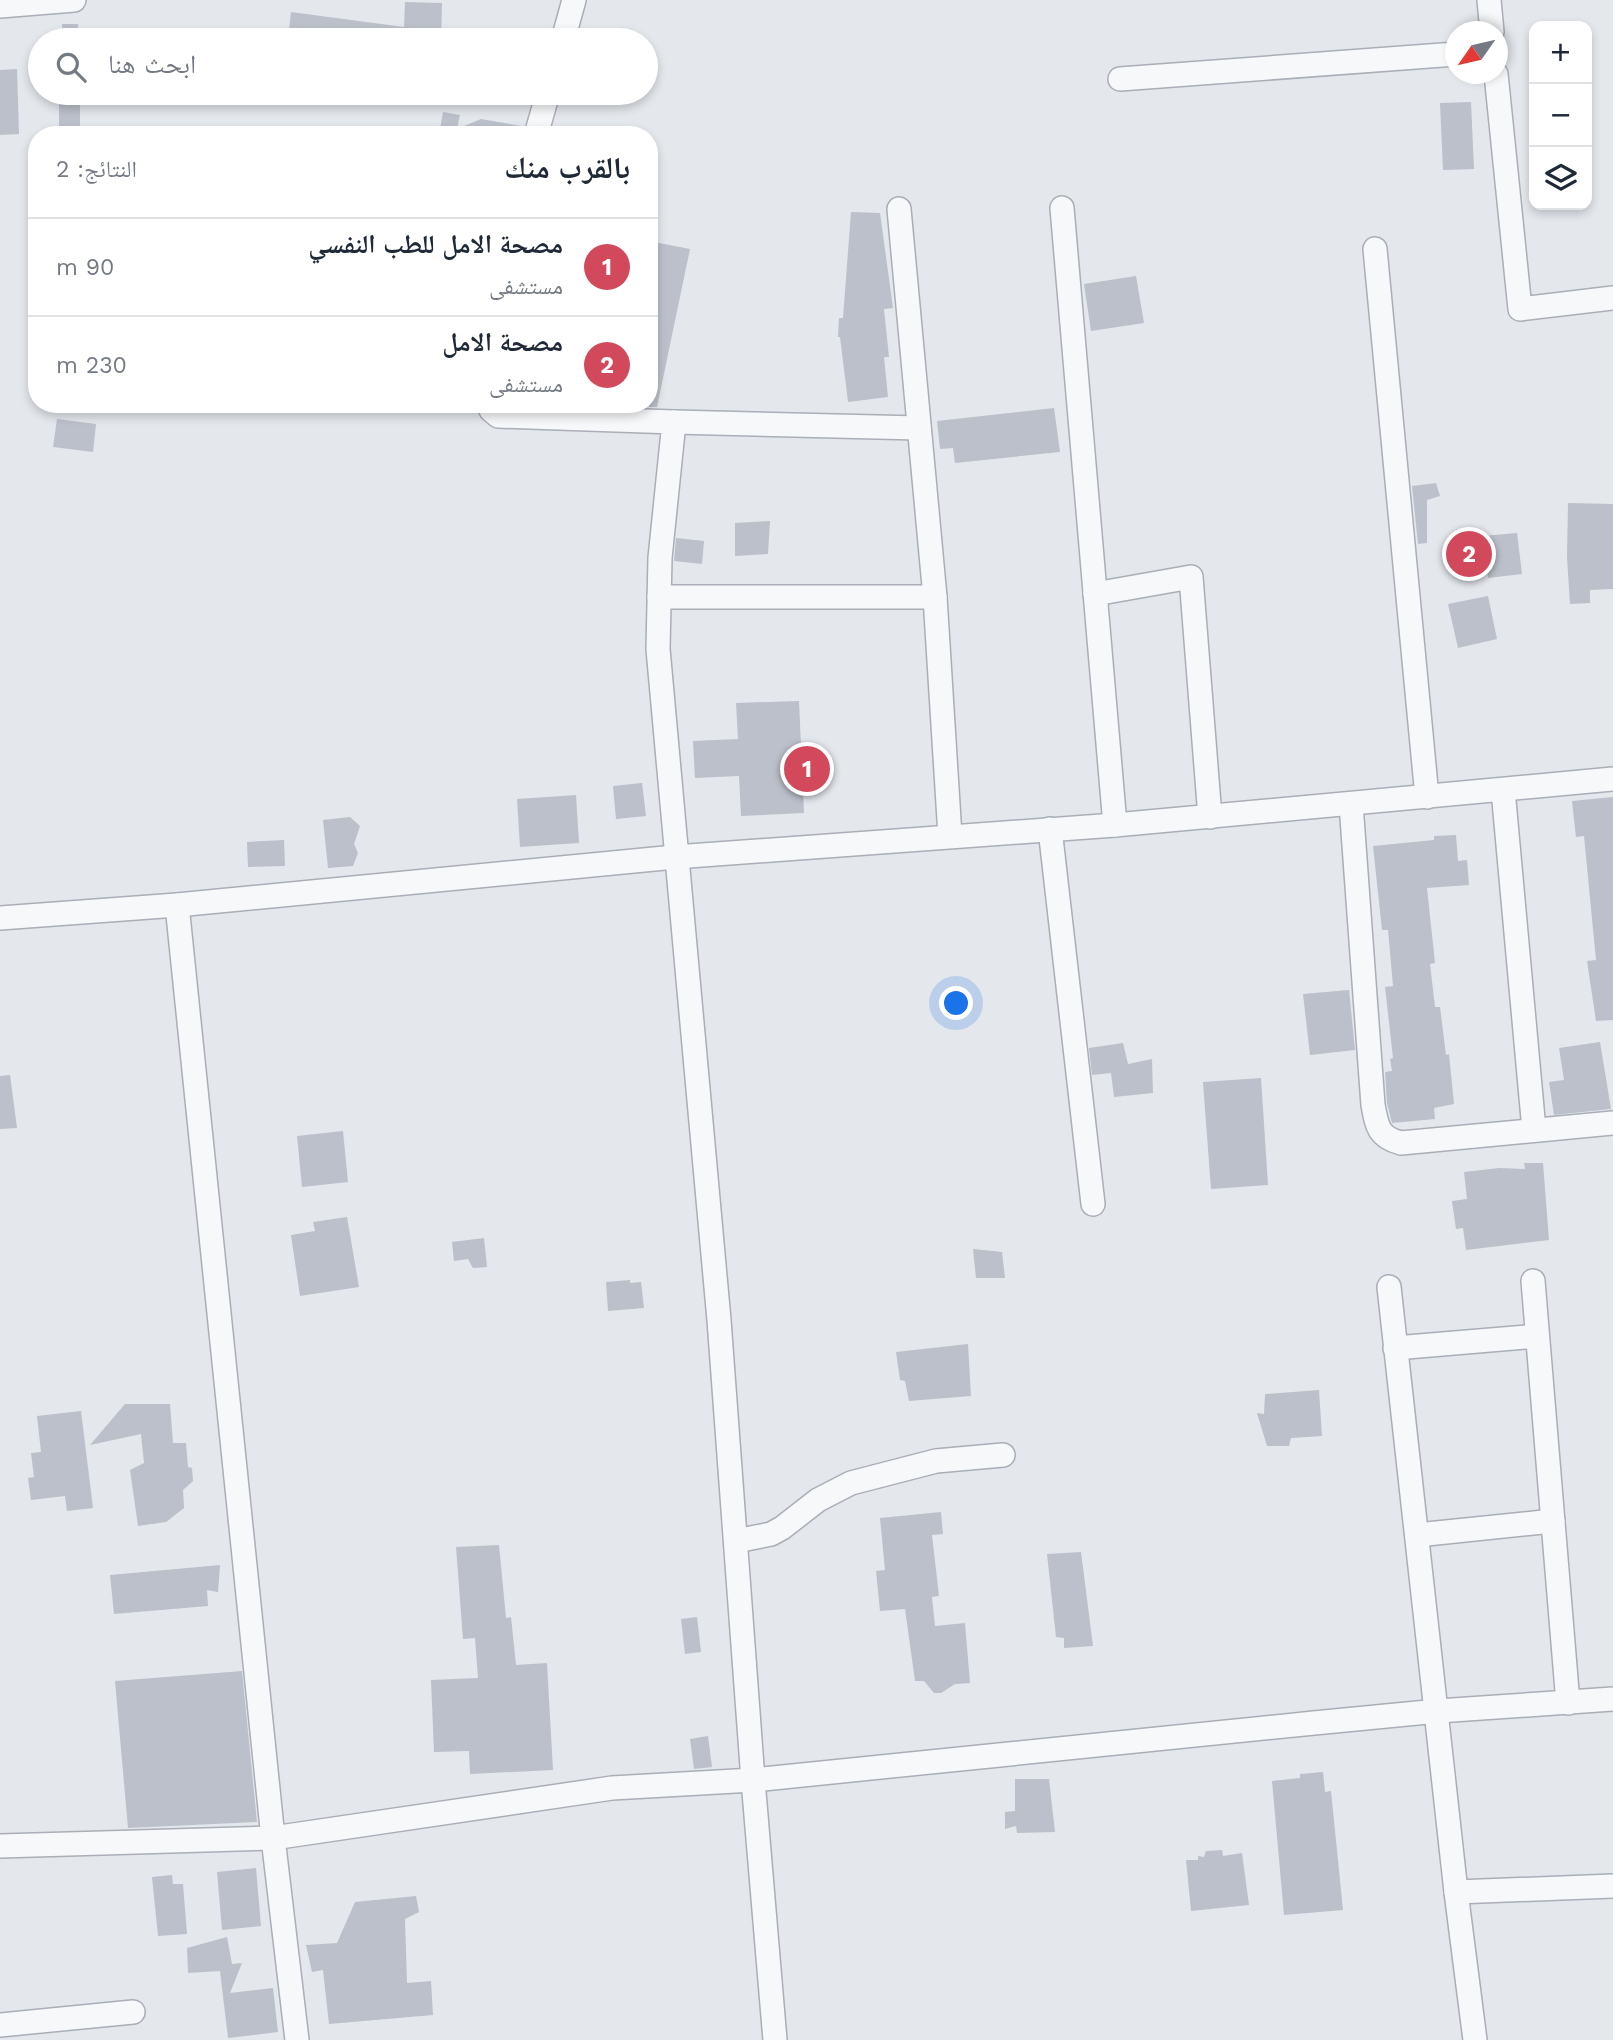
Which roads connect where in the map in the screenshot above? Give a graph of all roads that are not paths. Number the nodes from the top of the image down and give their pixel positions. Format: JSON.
{"nodes":[{"id":1,"x":74,"y":0,"type":"edge"},
{"id":2,"x":574,"y":0,"type":"edge"},
{"id":3,"x":1489,"y":0,"type":"edge"},
{"id":4,"x":0,"y":6,"type":"edge"},
{"id":5,"x":1491,"y":21,"type":"edge"},
{"id":6,"x":566,"y":28,"type":"edge"},
{"id":7,"x":1445,"y":55,"type":"edge"},
{"id":8,"x":1120,"y":79,"type":"dead end"},
{"id":9,"x":1497,"y":84,"type":"edge"},
{"id":10,"x":545,"y":105,"type":"edge"},
{"id":11,"x":539,"y":126,"type":"edge"},
{"id":12,"x":1062,"y":208,"type":"dead end"},
{"id":13,"x":899,"y":209,"type":"dead end"},
{"id":14,"x":1375,"y":249,"type":"dead end"},
{"id":15,"x":1613,"y":298,"type":"edge"},
{"id":16,"x":494,"y":413,"type":"edge"},
{"id":17,"x":674,"y":422,"type":"junction"},
{"id":18,"x":919,"y":428,"type":"junction"},
{"id":19,"x":1095,"y":594,"type":"junction"},
{"id":20,"x":659,"y":597,"type":"junction"},
{"id":21,"x":935,"y":597,"type":"junction"},
{"id":22,"x":1613,"y":779,"type":"edge"},
{"id":23,"x":1503,"y":790,"type":"junction"},
{"id":24,"x":1427,"y":797,"type":"junction"},
{"id":25,"x":1351,"y":804,"type":"junction"},
{"id":26,"x":1210,"y":817,"type":"junction"},
{"id":27,"x":1115,"y":825,"type":"junction"},
{"id":28,"x":1050,"y":829,"type":"junction"},
{"id":29,"x":950,"y":836,"type":"junction"},
{"id":30,"x":675,"y":857,"type":"junction"},
{"id":31,"x":177,"y":905,"type":"junction"},
{"id":32,"x":0,"y":918,"type":"edge"},
{"id":33,"x":1613,"y":1122,"type":"edge"},
{"id":34,"x":1534,"y":1130,"type":"junction"},
{"id":35,"x":1093,"y":1204,"type":"dead end"},
{"id":36,"x":1532,"y":1281,"type":"dead end"},
{"id":37,"x":1389,"y":1287,"type":"dead end"},
{"id":38,"x":1537,"y":1336,"type":"junction"},
{"id":39,"x":1395,"y":1348,"type":"junction"},
{"id":40,"x":1003,"y":1455,"type":"dead end"},
{"id":41,"x":1553,"y":1521,"type":"junction"},
{"id":42,"x":1417,"y":1535,"type":"junction"},
{"id":43,"x":736,"y":1541,"type":"junction"},
{"id":44,"x":1613,"y":1699,"type":"edge"},
{"id":45,"x":1568,"y":1703,"type":"junction"},
{"id":46,"x":1437,"y":1711,"type":"junction"},
{"id":47,"x":753,"y":1780,"type":"junction"},
{"id":48,"x":273,"y":1838,"type":"junction"},
{"id":49,"x":0,"y":1846,"type":"edge"},
{"id":50,"x":1613,"y":1886,"type":"edge"},
{"id":51,"x":1456,"y":1892,"type":"junction"},
{"id":52,"x":132,"y":2012,"type":"dead end"},
{"id":53,"x":0,"y":2025,"type":"edge"},
{"id":54,"x":297,"y":2040,"type":"edge"},
{"id":55,"x":775,"y":2040,"type":"edge"},
{"id":56,"x":1475,"y":2040,"type":"edge"}],
"edges":[{"from":1,"to":4,"type":"street"},
{"from":2,"to":6,"type":"street"},
{"from":3,"to":5,"type":"street"},
{"from":7,"to":8,"type":"street"},
{"from":9,"to":15,"type":"street"},
{"from":10,"to":11,"type":"street"},
{"from":12,"to":19,"type":"street"},
{"from":13,"to":18,"type":"street"},
{"from":14,"to":24,"type":"street"},
{"from":16,"to":17,"type":"street"},
{"from":17,"to":18,"type":"street"},
{"from":17,"to":20,"type":"street"},
{"from":18,"to":21,"type":"street"},
{"from":19,"to":26,"type":"street"},
{"from":19,"to":27,"type":"street"},
{"from":20,"to":21,"type":"street"},
{"from":20,"to":30,"type":"street"},
{"from":21,"to":29,"type":"street"},
{"from":22,"to":23,"type":"street"},
{"from":23,"to":24,"type":"street"},
{"from":23,"to":34,"type":"street"},
{"from":24,"to":25,"type":"street"},
{"from":25,"to":26,"type":"street"},
{"from":25,"to":34,"type":"street"},
{"from":26,"to":27,"type":"street"},
{"from":27,"to":28,"type":"street"},
{"from":28,"to":29,"type":"street"},
{"from":28,"to":35,"type":"street"},
{"from":29,"to":30,"type":"street"},
{"from":30,"to":31,"type":"street"},
{"from":30,"to":43,"type":"street"},
{"from":31,"to":32,"type":"street"},
{"from":31,"to":48,"type":"street"},
{"from":33,"to":34,"type":"street"},
{"from":36,"to":38,"type":"street"},
{"from":37,"to":39,"type":"street"},
{"from":38,"to":39,"type":"street"},
{"from":38,"to":41,"type":"street"},
{"from":39,"to":42,"type":"street"},
{"from":40,"to":43,"type":"street"},
{"from":41,"to":42,"type":"street"},
{"from":41,"to":45,"type":"street"},
{"from":42,"to":46,"type":"street"},
{"from":43,"to":47,"type":"street"},
{"from":44,"to":45,"type":"street"},
{"from":45,"to":46,"type":"street"},
{"from":46,"to":47,"type":"street"},
{"from":46,"to":51,"type":"street"},
{"from":47,"to":48,"type":"street"},
{"from":47,"to":55,"type":"street"},
{"from":48,"to":49,"type":"street"},
{"from":48,"to":54,"type":"street"},
{"from":50,"to":51,"type":"street"},
{"from":51,"to":56,"type":"street"},
{"from":52,"to":53,"type":"street"}]}
